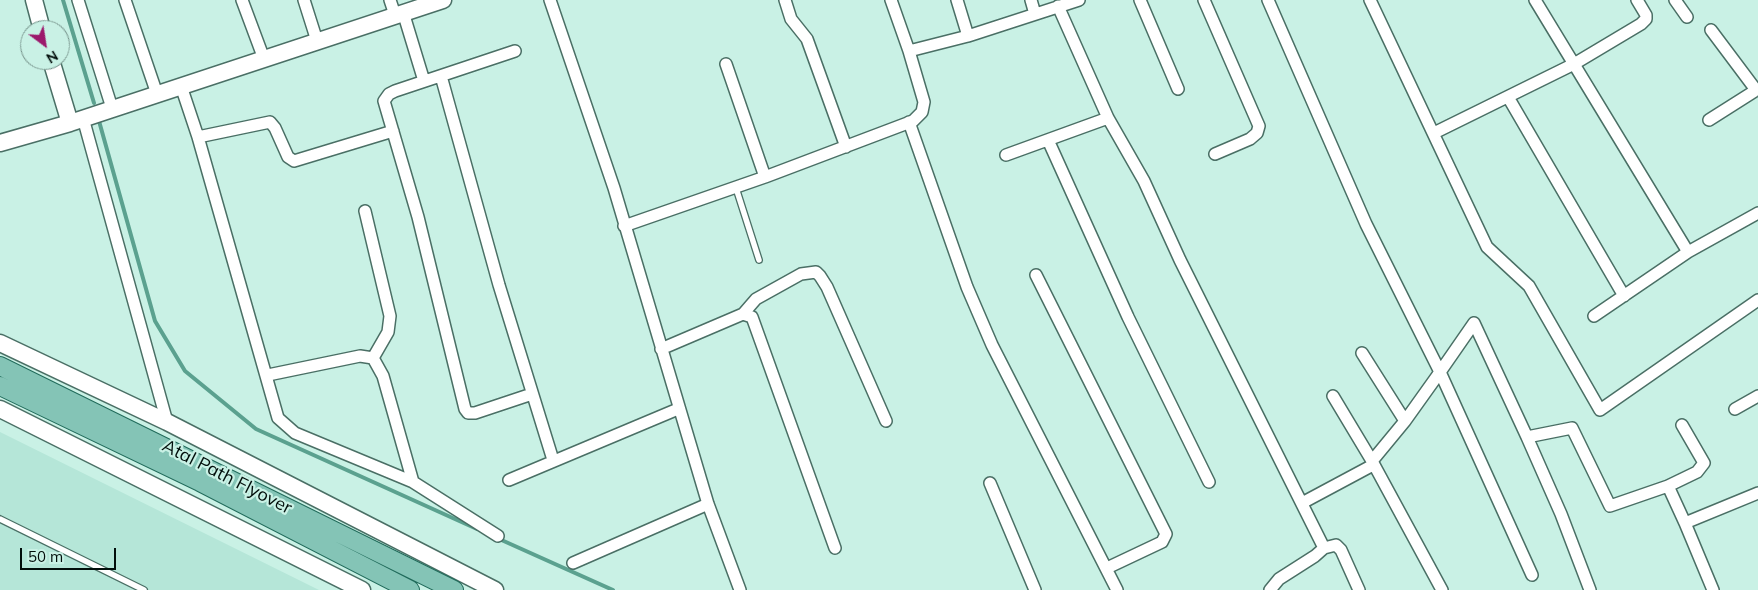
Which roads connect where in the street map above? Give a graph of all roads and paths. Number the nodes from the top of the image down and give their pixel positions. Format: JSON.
{"nodes":[{"id":1,"x":34,"y":0,"type":"edge"},
{"id":2,"x":78,"y":0,"type":"edge"},
{"id":3,"x":126,"y":0,"type":"edge"},
{"id":4,"x":242,"y":0,"type":"edge"},
{"id":5,"x":304,"y":0,"type":"edge"},
{"id":6,"x":443,"y":0,"type":"edge"},
{"id":7,"x":550,"y":0,"type":"edge"},
{"id":8,"x":785,"y":0,"type":"edge"},
{"id":9,"x":891,"y":0,"type":"edge"},
{"id":10,"x":957,"y":0,"type":"edge"},
{"id":11,"x":1031,"y":0,"type":"edge"},
{"id":12,"x":1079,"y":0,"type":"edge"},
{"id":13,"x":1140,"y":0,"type":"edge"},
{"id":14,"x":1204,"y":0,"type":"edge"},
{"id":15,"x":1268,"y":0,"type":"edge"},
{"id":16,"x":1370,"y":0,"type":"edge"},
{"id":17,"x":1535,"y":0,"type":"edge"},
{"id":18,"x":1637,"y":0,"type":"edge"},
{"id":19,"x":1674,"y":0,"type":"edge"},
{"id":20,"x":1058,"y":6,"type":"junction"},
{"id":21,"x":396,"y":9,"type":"edge"},
{"id":22,"x":1035,"y":14,"type":"junction"},
{"id":23,"x":1687,"y":18,"type":"dead end"},
{"id":24,"x":39,"y":20,"type":"edge"},
{"id":25,"x":1711,"y":30,"type":"dead end"},
{"id":26,"x":968,"y":36,"type":"junction"},
{"id":27,"x":317,"y":41,"type":"junction"},
{"id":28,"x":515,"y":51,"type":"dead end"},
{"id":29,"x":908,"y":51,"type":"junction"},
{"id":30,"x":264,"y":59,"type":"junction"},
{"id":31,"x":726,"y":64,"type":"dead end"},
{"id":32,"x":1574,"y":64,"type":"junction"},
{"id":33,"x":55,"y":70,"type":"edge"},
{"id":34,"x":441,"y":76,"type":"junction"},
{"id":35,"x":424,"y":81,"type":"junction"},
{"id":36,"x":181,"y":86,"type":"junction"},
{"id":37,"x":1178,"y":89,"type":"dead end"},
{"id":38,"x":1757,"y":90,"type":"edge"},
{"id":39,"x":157,"y":94,"type":"junction"},
{"id":40,"x":1508,"y":97,"type":"junction"},
{"id":41,"x":112,"y":108,"type":"junction"},
{"id":42,"x":1108,"y":118,"type":"junction"},
{"id":43,"x":1709,"y":120,"type":"dead end"},
{"id":44,"x":76,"y":121,"type":"junction"},
{"id":45,"x":909,"y":122,"type":"junction"},
{"id":46,"x":393,"y":131,"type":"junction"},
{"id":47,"x":1434,"y":133,"type":"junction"},
{"id":48,"x":198,"y":137,"type":"junction"},
{"id":49,"x":1048,"y":140,"type":"junction"},
{"id":50,"x":0,"y":143,"type":"edge"},
{"id":51,"x":846,"y":147,"type":"junction"},
{"id":52,"x":1215,"y":154,"type":"dead end"},
{"id":53,"x":1006,"y":155,"type":"dead end"},
{"id":54,"x":765,"y":178,"type":"junction"},
{"id":55,"x":736,"y":188,"type":"junction"},
{"id":56,"x":365,"y":211,"type":"dead end"},
{"id":57,"x":1758,"y":213,"type":"edge"},
{"id":58,"x":624,"y":226,"type":"junction"},
{"id":59,"x":1688,"y":252,"type":"junction"},
{"id":60,"x":759,"y":260,"type":"dead end"},
{"id":61,"x":1036,"y":275,"type":"dead end"},
{"id":62,"x":1624,"y":296,"type":"junction"},
{"id":63,"x":1758,"y":300,"type":"edge"},
{"id":64,"x":743,"y":314,"type":"junction"},
{"id":65,"x":1594,"y":316,"type":"dead end"},
{"id":66,"x":0,"y":343,"type":"edge"},
{"id":67,"x":661,"y":349,"type":"junction"},
{"id":68,"x":1362,"y":353,"type":"dead end"},
{"id":69,"x":373,"y":358,"type":"junction"},
{"id":70,"x":0,"y":366,"type":"edge"},
{"id":71,"x":1440,"y":372,"type":"junction"},
{"id":72,"x":268,"y":375,"type":"junction"},
{"id":73,"x":0,"y":386,"type":"edge"},
{"id":74,"x":532,"y":394,"type":"junction"},
{"id":75,"x":1333,"y":396,"type":"dead end"},
{"id":76,"x":1758,"y":396,"type":"edge"},
{"id":77,"x":0,"y":409,"type":"edge"},
{"id":78,"x":678,"y":409,"type":"junction"},
{"id":79,"x":1736,"y":409,"type":"dead end"},
{"id":80,"x":886,"y":421,"type":"dead end"},
{"id":81,"x":1405,"y":421,"type":"junction"},
{"id":82,"x":167,"y":422,"type":"junction"},
{"id":83,"x":1682,"y":425,"type":"dead end"},
{"id":84,"x":1527,"y":437,"type":"junction"},
{"id":85,"x":553,"y":460,"type":"junction"},
{"id":86,"x":1373,"y":463,"type":"junction"},
{"id":87,"x":508,"y":480,"type":"dead end"},
{"id":88,"x":413,"y":482,"type":"junction"},
{"id":89,"x":1209,"y":482,"type":"dead end"},
{"id":90,"x":990,"y":483,"type":"dead end"},
{"id":91,"x":1668,"y":486,"type":"junction"},
{"id":92,"x":1758,"y":493,"type":"edge"},
{"id":93,"x":1302,"y":503,"type":"junction"},
{"id":94,"x":708,"y":504,"type":"junction"},
{"id":95,"x":0,"y":519,"type":"edge"},
{"id":96,"x":1685,"y":522,"type":"junction"},
{"id":97,"x":498,"y":536,"type":"dead end"},
{"id":98,"x":835,"y":548,"type":"dead end"},
{"id":99,"x":1324,"y":548,"type":"junction"},
{"id":100,"x":573,"y":563,"type":"dead end"},
{"id":101,"x":1532,"y":575,"type":"dead end"},
{"id":102,"x":1112,"y":582,"type":"edge"},
{"id":103,"x":144,"y":590,"type":"edge"},
{"id":104,"x":362,"y":590,"type":"edge"},
{"id":105,"x":410,"y":590,"type":"edge"},
{"id":106,"x":454,"y":590,"type":"edge"},
{"id":107,"x":495,"y":590,"type":"edge"},
{"id":108,"x":740,"y":590,"type":"edge"},
{"id":109,"x":1035,"y":590,"type":"edge"},
{"id":110,"x":1270,"y":590,"type":"edge"},
{"id":111,"x":1359,"y":590,"type":"edge"},
{"id":112,"x":1442,"y":590,"type":"edge"},
{"id":113,"x":1590,"y":590,"type":"edge"},
{"id":114,"x":1713,"y":590,"type":"edge"}],
"edges":[{"from":1,"to":24,"type":"street"},
{"from":2,"to":41,"type":"street"},
{"from":3,"to":39,"type":"street"},
{"from":4,"to":30,"type":"street"},
{"from":5,"to":27,"type":"street"},
{"from":6,"to":21,"type":"street"},
{"from":7,"to":58,"type":"street"},
{"from":8,"to":51,"type":"street"},
{"from":9,"to":29,"type":"street"},
{"from":10,"to":26,"type":"street"},
{"from":11,"to":22,"type":"street"},
{"from":12,"to":20,"type":"street"},
{"from":13,"to":37,"type":"street"},
{"from":14,"to":52,"type":"street"},
{"from":15,"to":71,"type":"street"},
{"from":16,"to":47,"type":"street"},
{"from":17,"to":32,"type":"street"},
{"from":18,"to":32,"type":"street"},
{"from":19,"to":23,"type":"street"},
{"from":20,"to":22,"type":"street"},
{"from":20,"to":42,"type":"street"},
{"from":21,"to":27,"type":"street"},
{"from":21,"to":35,"type":"street"},
{"from":22,"to":26,"type":"street"},
{"from":25,"to":38,"type":"street"},
{"from":26,"to":29,"type":"street"},
{"from":27,"to":30,"type":"street"},
{"from":28,"to":34,"type":"street"},
{"from":29,"to":45,"type":"street"},
{"from":30,"to":36,"type":"street"},
{"from":31,"to":54,"type":"street"},
{"from":32,"to":40,"type":"street"},
{"from":32,"to":59,"type":"street"},
{"from":33,"to":44,"type":"street"},
{"from":34,"to":35,"type":"street"},
{"from":34,"to":74,"type":"street"},
{"from":35,"to":46,"type":"street"},
{"from":36,"to":39,"type":"street"},
{"from":36,"to":48,"type":"street"},
{"from":38,"to":43,"type":"street"},
{"from":39,"to":41,"type":"street"},
{"from":40,"to":47,"type":"street"},
{"from":40,"to":62,"type":"street"},
{"from":41,"to":44,"type":"street"},
{"from":42,"to":49,"type":"street"},
{"from":42,"to":93,"type":"street"},
{"from":44,"to":50,"type":"street"},
{"from":44,"to":82,"type":"street"},
{"from":45,"to":51,"type":"street"},
{"from":45,"to":102,"type":"street"},
{"from":46,"to":48,"type":"street"},
{"from":46,"to":74,"type":"street"},
{"from":47,"to":63,"type":"street"},
{"from":48,"to":72,"type":"street"},
{"from":49,"to":53,"type":"street"},
{"from":49,"to":89,"type":"street"},
{"from":51,"to":54,"type":"street"},
{"from":54,"to":55,"type":"street"},
{"from":55,"to":58,"type":"street"},
{"from":55,"to":60,"type":"lane"},
{"from":56,"to":69,"type":"street"},
{"from":57,"to":59,"type":"street"},
{"from":58,"to":67,"type":"street"},
{"from":59,"to":62,"type":"street"},
{"from":61,"to":102,"type":"street"},
{"from":62,"to":65,"type":"street"},
{"from":64,"to":67,"type":"street"},
{"from":64,"to":80,"type":"street"},
{"from":64,"to":98,"type":"street"},
{"from":66,"to":82,"type":"street"},
{"from":67,"to":78,"type":"street"},
{"from":68,"to":81,"type":"street"},
{"from":69,"to":72,"type":"street"},
{"from":69,"to":88,"type":"street"},
{"from":70,"to":106,"type":"main road","name":"Atal Path Flyover"},
{"from":71,"to":81,"type":"street"},
{"from":71,"to":84,"type":"street"},
{"from":71,"to":101,"type":"street"},
{"from":72,"to":88,"type":"street"},
{"from":73,"to":105,"type":"main road","name":"Atal Path Flyover"},
{"from":74,"to":85,"type":"street"},
{"from":75,"to":86,"type":"street"},
{"from":76,"to":79,"type":"street"},
{"from":77,"to":104,"type":"street"},
{"from":78,"to":85,"type":"street"},
{"from":78,"to":94,"type":"street"},
{"from":81,"to":86,"type":"street"},
{"from":82,"to":107,"type":"street"},
{"from":83,"to":91,"type":"street"},
{"from":84,"to":91,"type":"street"},
{"from":84,"to":113,"type":"street"},
{"from":85,"to":87,"type":"street"},
{"from":86,"to":93,"type":"street"},
{"from":86,"to":112,"type":"street"},
{"from":88,"to":97,"type":"street"},
{"from":90,"to":109,"type":"street"},
{"from":91,"to":96,"type":"street"},
{"from":92,"to":96,"type":"street"},
{"from":93,"to":99,"type":"street"},
{"from":94,"to":100,"type":"street"},
{"from":94,"to":108,"type":"street"},
{"from":95,"to":103,"type":"lane"},
{"from":96,"to":114,"type":"street"},
{"from":99,"to":110,"type":"street"},
{"from":99,"to":111,"type":"street"}]}
